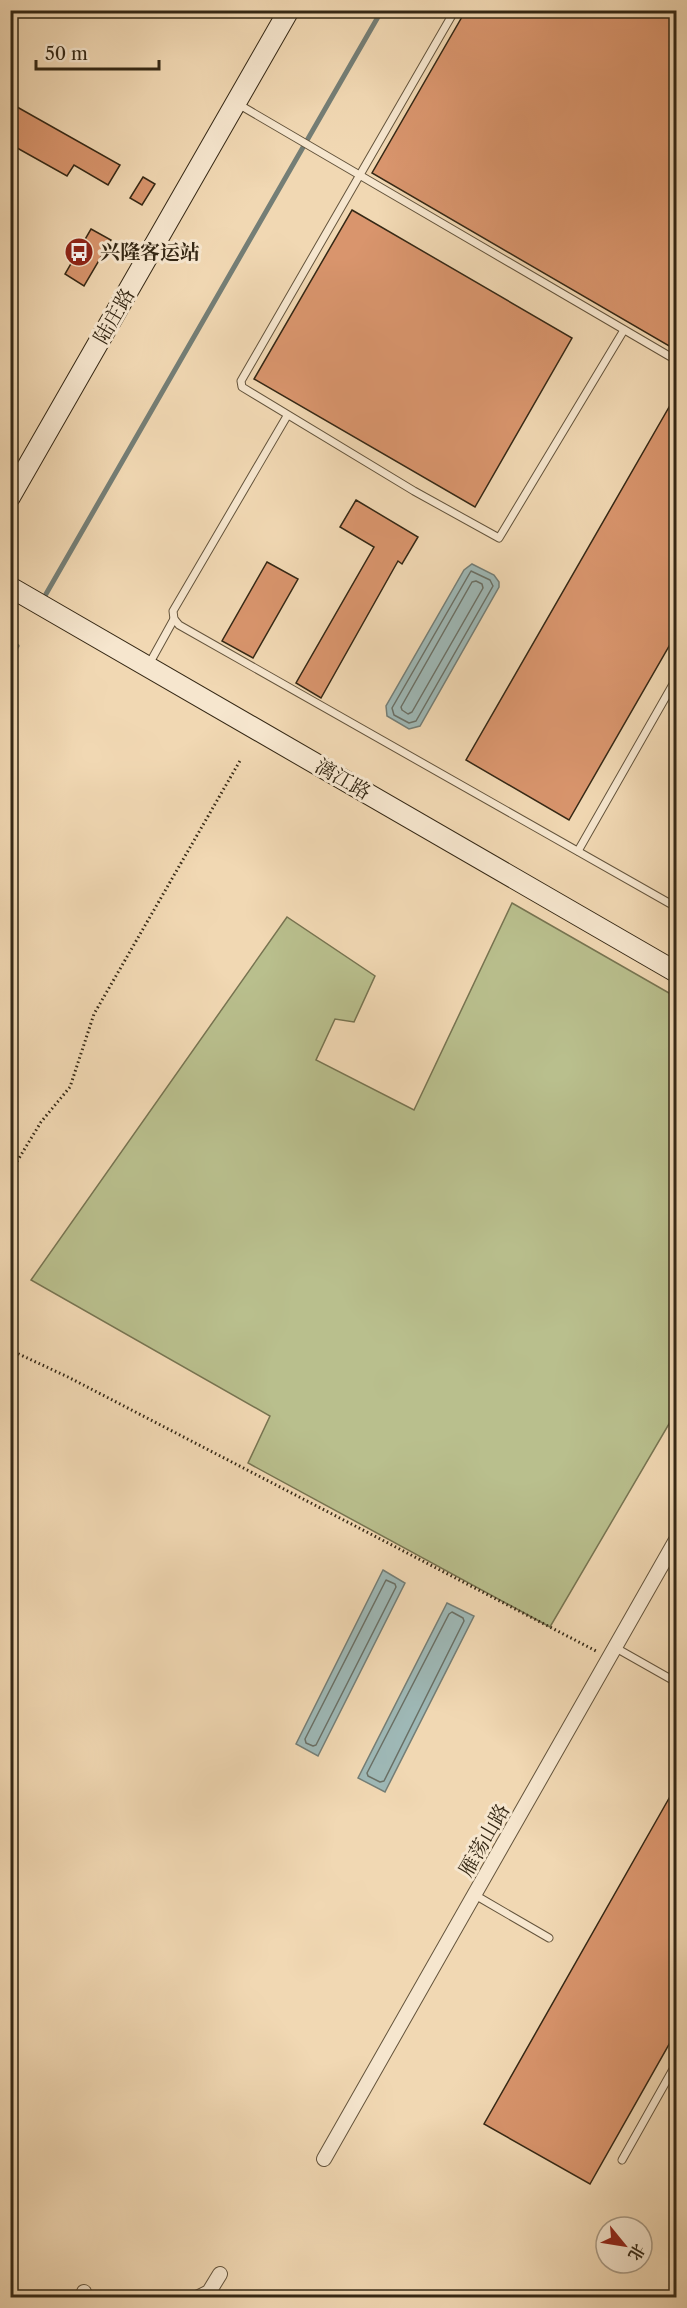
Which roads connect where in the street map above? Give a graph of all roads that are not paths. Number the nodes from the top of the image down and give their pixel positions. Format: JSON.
{"nodes":[{"id":1,"x":289,"y":10,"type":"edge"},
{"id":2,"x":455,"y":10,"type":"edge"},
{"id":3,"x":236,"y":103,"type":"junction"},
{"id":4,"x":359,"y":175,"type":"junction"},
{"id":5,"x":624,"y":330,"type":"junction"},
{"id":6,"x":676,"y":360,"type":"edge"},
{"id":7,"x":287,"y":416,"type":"junction"},
{"id":8,"x":10,"y":497,"type":"edge"},
{"id":9,"x":10,"y":577,"type":"edge"},
{"id":10,"x":19,"y":591,"type":"edge"},
{"id":11,"x":174,"y":619,"type":"junction"},
{"id":12,"x":148,"y":666,"type":"junction"},
{"id":13,"x":676,"y":679,"type":"edge"},
{"id":14,"x":578,"y":851,"type":"junction"},
{"id":15,"x":676,"y":907,"type":"edge"},
{"id":16,"x":676,"y":972,"type":"edge"},
{"id":17,"x":676,"y":1540,"type":"edge"},
{"id":18,"x":613,"y":1653,"type":"junction"},
{"id":19,"x":676,"y":1682,"type":"edge"},
{"id":20,"x":475,"y":1896,"type":"junction"},
{"id":21,"x":549,"y":1938,"type":"dead end"},
{"id":22,"x":676,"y":2064,"type":"edge"},
{"id":23,"x":324,"y":2159,"type":"dead end"},
{"id":24,"x":622,"y":2160,"type":"dead end"},
{"id":25,"x":220,"y":2274,"type":"dead end"},
{"id":26,"x":197,"y":2298,"type":"edge"}],
"edges":[{"from":1,"to":3,"type":"street","name":"陆庄路"},
{"from":2,"to":4,"type":"lane"},
{"from":3,"to":4,"type":"lane"},
{"from":3,"to":8,"type":"street","name":"陆庄路"},
{"from":4,"to":5,"type":"lane"},
{"from":4,"to":7,"type":"lane"},
{"from":5,"to":6,"type":"lane"},
{"from":5,"to":7,"type":"lane"},
{"from":7,"to":11,"type":"lane"},
{"from":9,"to":10,"type":"street","name":"漓江路"},
{"from":10,"to":12,"type":"street","name":"漓江路"},
{"from":11,"to":12,"type":"lane"},
{"from":11,"to":14,"type":"lane"},
{"from":12,"to":16,"type":"street","name":"漓江路"},
{"from":13,"to":14,"type":"lane"},
{"from":14,"to":15,"type":"lane"},
{"from":17,"to":18,"type":"street","name":"雁荡山路"},
{"from":18,"to":19,"type":"lane"},
{"from":18,"to":20,"type":"street","name":"雁荡山路"},
{"from":20,"to":21,"type":"lane"},
{"from":20,"to":23,"type":"street","name":"雁荡山路"},
{"from":22,"to":24,"type":"lane"},
{"from":25,"to":26,"type":"street"}]}
